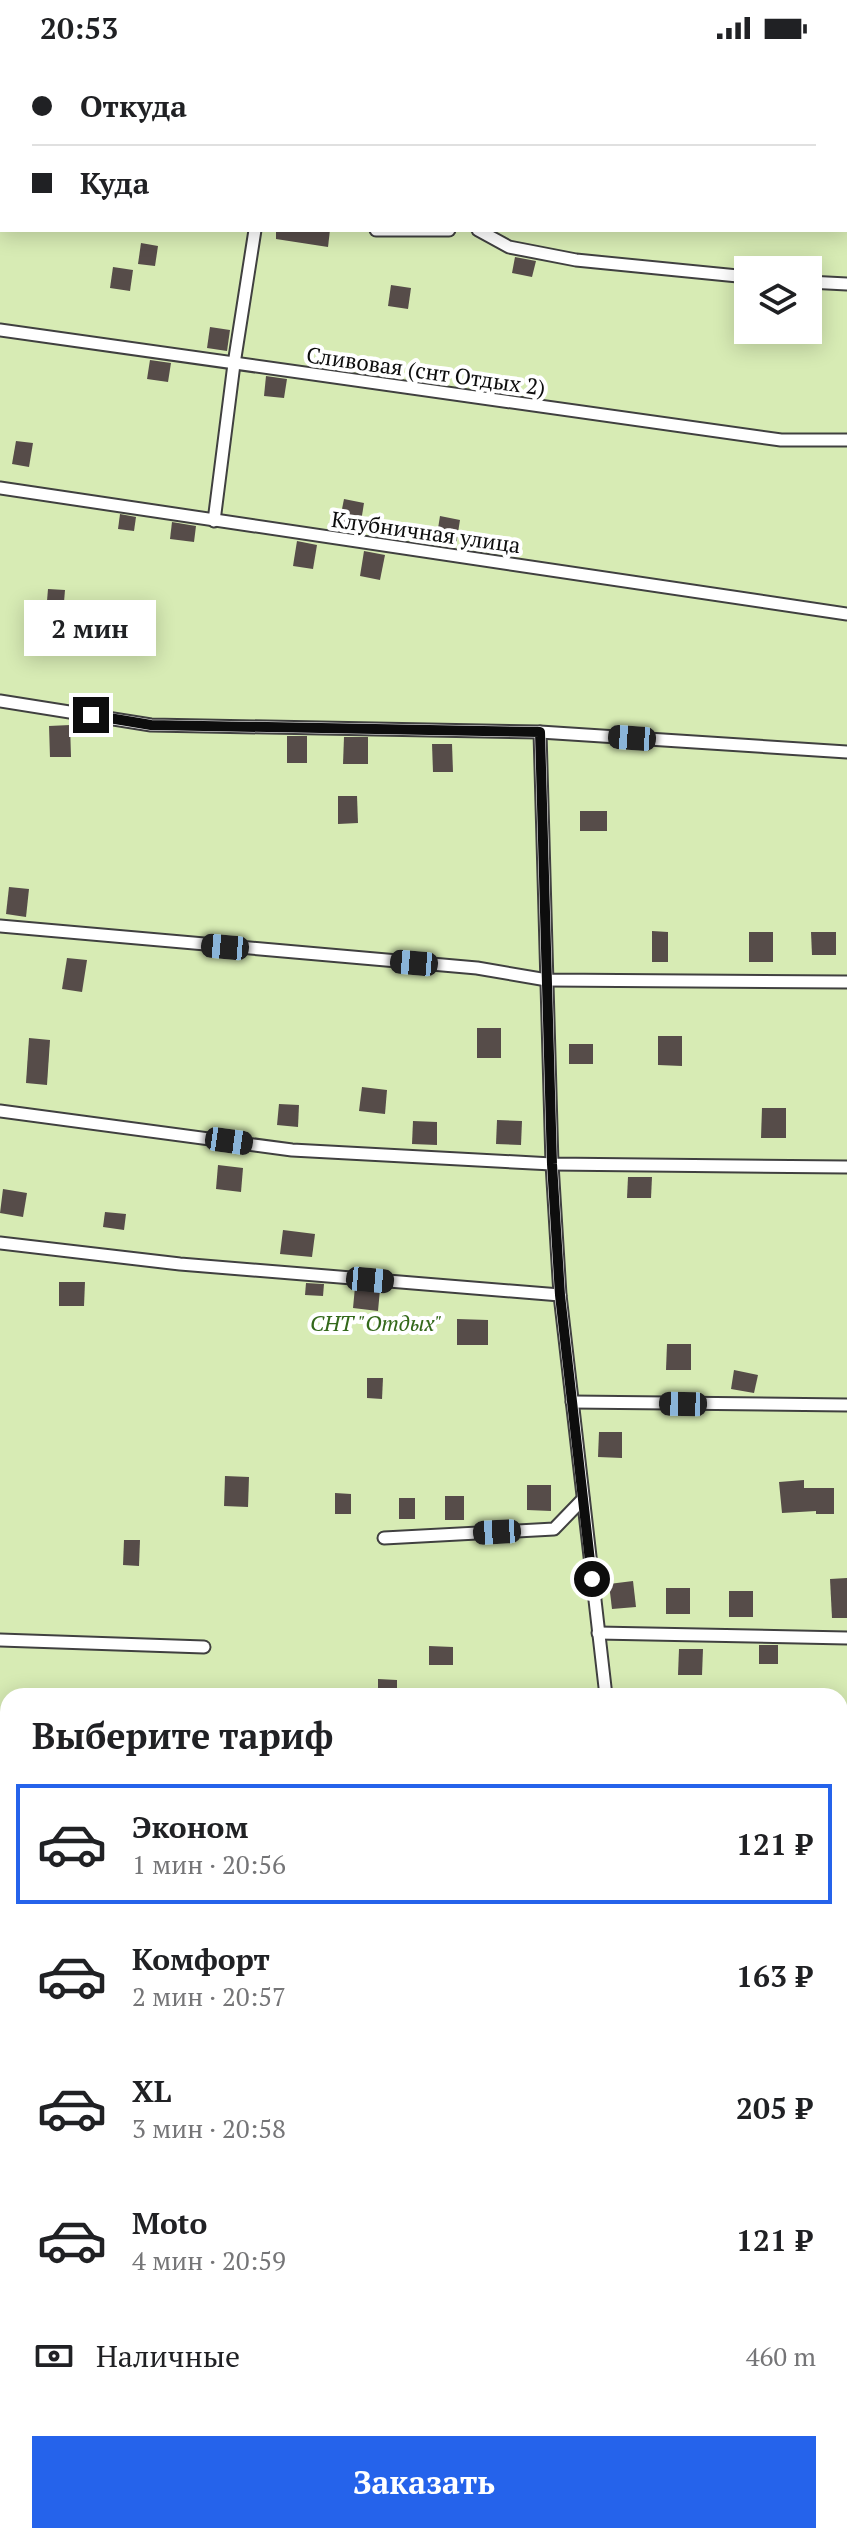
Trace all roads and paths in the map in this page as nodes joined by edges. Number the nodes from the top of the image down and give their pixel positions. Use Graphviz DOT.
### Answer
graph roads {
  1 [pos="255,232"];
  2 [pos="482,232"];
  3 [pos="734,276"];
  4 [pos="822,283"];
  5 [pos="847,284"];
  6 [pos="0,330"];
  7 [pos="234,364"];
  8 [pos="847,440"];
  9 [pos="0,488"];
  10 [pos="214,521"];
  11 [pos="847,614"];
  12 [pos="0,701"];
  13 [pos="540,732"];
  14 [pos="847,752"];
  15 [pos="0,926"];
  16 [pos="547,980"];
  17 [pos="847,982"];
  18 [pos="0,1111"];
  19 [pos="552,1164"];
  20 [pos="847,1167"];
  21 [pos="0,1243"];
  22 [pos="560,1295"];
  23 [pos="572,1402"];
  24 [pos="847,1405"];
  25 [pos="583,1499"];
  26 [pos="384,1538"];
  27 [pos="598,1633"];
  28 [pos="847,1638"];
  29 [pos="0,1640"];
  30 [pos="204,1647"];
  31 [pos="605,1688"];
  1 -- 7 [label="lane"];
  2 -- 3 [label="lane"];
  4 -- 5 [label="lane"];
  6 -- 7 [label="lane, Сливовая (снт Отдых 2)"];
  7 -- 8 [label="lane, Сливовая (снт Отдых 2)"];
  7 -- 10 [label="lane"];
  9 -- 10 [label="lane, Клубничная улица"];
  10 -- 11 [label="lane, Клубничная улица"];
  12 -- 13 [label="lane"];
  13 -- 14 [label="lane"];
  13 -- 16 [label="lane"];
  15 -- 16 [label="lane"];
  16 -- 17 [label="lane"];
  16 -- 19 [label="lane"];
  18 -- 19 [label="lane"];
  19 -- 20 [label="lane"];
  19 -- 22 [label="lane"];
  21 -- 22 [label="lane"];
  22 -- 23 [label="lane"];
  23 -- 24 [label="lane"];
  23 -- 25 [label="lane"];
  25 -- 26 [label="lane"];
  25 -- 27 [label="lane"];
  27 -- 28 [label="lane"];
  27 -- 31 [label="lane"];
  29 -- 30 [label="lane"];
}
